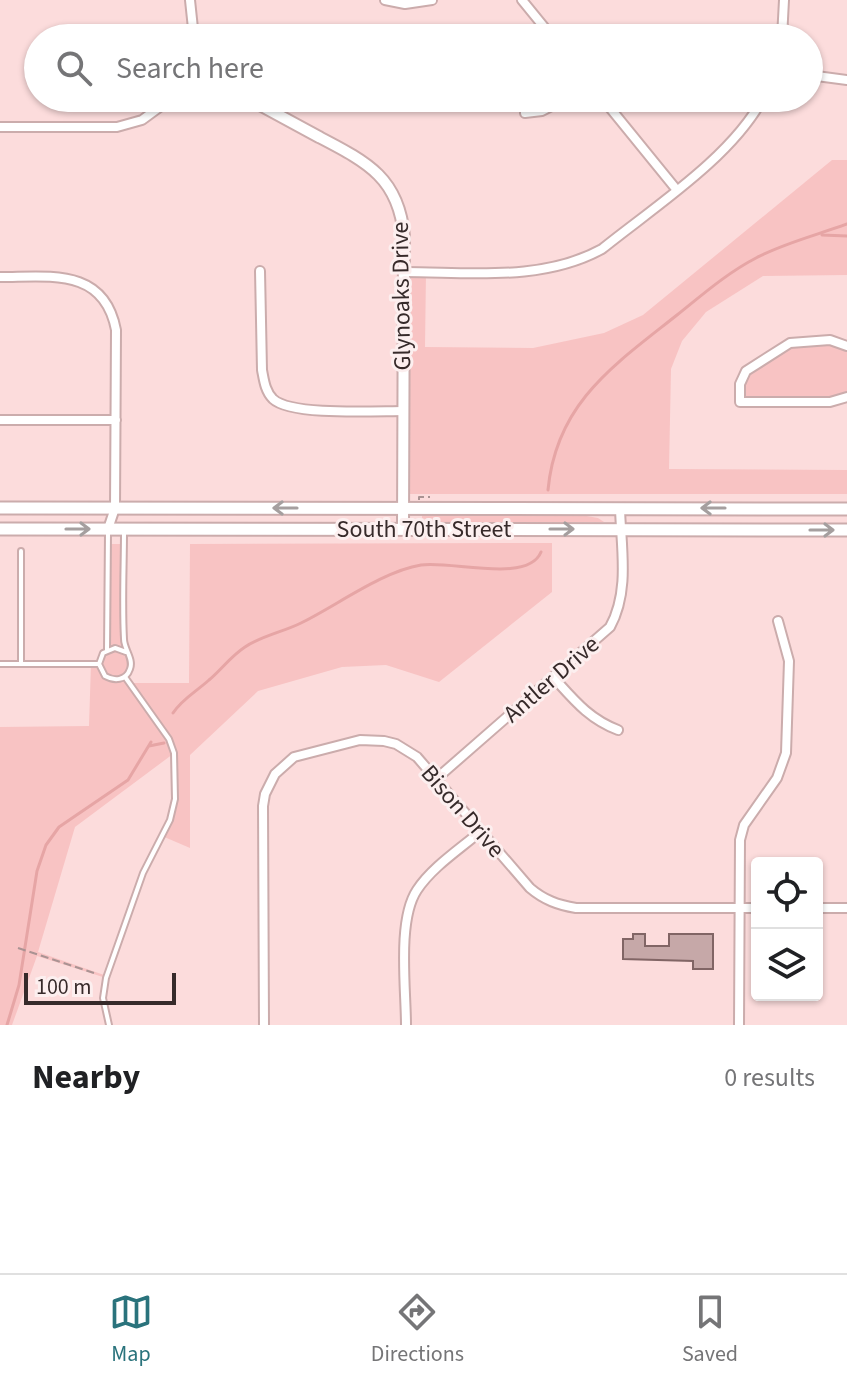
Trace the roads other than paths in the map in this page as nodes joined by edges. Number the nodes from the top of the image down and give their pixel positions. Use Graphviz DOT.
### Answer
graph roads {
  1 [pos="190,0"];
  2 [pos="385,0"];
  3 [pos="432,0"];
  4 [pos="522,0"];
  5 [pos="784,0"];
  6 [pos="193,24"];
  7 [pos="542,24"];
  8 [pos="783,24"];
  9 [pos="823,77"];
  10 [pos="847,80"];
  11 [pos="153,112"];
  12 [pos="273,112"];
  13 [pos="534,112"];
  14 [pos="613,112"];
  15 [pos="753,112"];
  16 [pos="525,113"];
  17 [pos="0,127"];
  18 [pos="676,189"];
  19 [pos="260,271"];
  20 [pos="404,272"];
  21 [pos="0,277"];
  22 [pos="847,346"];
  23 [pos="847,397"];
  24 [pos="403,411"];
  25 [pos="0,420"];
  26 [pos="116,420"];
  27 [pos="0,508"];
  28 [pos="115,508"];
  29 [pos="403,508"];
  30 [pos="620,508"];
  31 [pos="847,509"];
  32 [pos="0,529"];
  33 [pos="108,529"];
  34 [pos="124,529"];
  35 [pos="403,529"];
  36 [pos="621,529"];
  37 [pos="847,530"];
  38 [pos="21,551"];
  39 [pos="778,621"];
  40 [pos="107,650"];
  41 [pos="126,652"];
  42 [pos="0,664"];
  43 [pos="21,664"];
  44 [pos="99,664"];
  45 [pos="125,677"];
  46 [pos="554,678"];
  47 [pos="618,730"];
  48 [pos="436,779"];
  49 [pos="481,831"];
  50 [pos="740,907"];
  51 [pos="751,908"];
  52 [pos="823,908"];
  53 [pos="847,908"];
  54 [pos="109,1025"];
  55 [pos="264,1025"];
  56 [pos="406,1025"];
  57 [pos="739,1025"];
  1 -- 6 [label="street"];
  2 -- 3 [label="street"];
  4 -- 7 [label="street"];
  5 -- 8 [label="street"];
  9 -- 10 [label="street"];
  11 -- 17 [label="street"];
  12 -- 20 [label="street, Glynoaks Drive"];
  13 -- 16 [label="street"];
  14 -- 18 [label="street"];
  15 -- 18 [label="street"];
  18 -- 20 [label="street"];
  19 -- 24 [label="street"];
  20 -- 24 [label="street, Glynoaks Drive"];
  21 -- 26 [label="street"];
  22 -- 23 [label="street"];
  24 -- 29 [label="street, Glynoaks Drive"];
  25 -- 26 [label="street"];
  26 -- 28 [label="street"];
  27 -- 28 [label="main road, South 70th Street"];
  29 -- 28 [label="main road, South 70th Street, one-way"];
  28 -- 33 [label="street"];
  28 -- 34 [label="street"];
  29 -- 30 [label="main road, South 70th Street"];
  29 -- 35 [label="street, Glynoaks Drive"];
  31 -- 30 [label="main road, South 70th Street, one-way"];
  30 -- 36 [label="street, Antler Drive"];
  32 -- 33 [label="main road, South 70th Street, one-way"];
  33 -- 34 [label="main road, South 70th Street"];
  33 -- 40 [label="lane"];
  34 -- 35 [label="main road, South 70th Street"];
  34 -- 41 [label="lane"];
  35 -- 36 [label="main road, South 70th Street, one-way"];
  36 -- 37 [label="main road, South 70th Street, one-way"];
  36 -- 46 [label="street, Antler Drive"];
  38 -- 43 [label="lane"];
  39 -- 50 [label="street"];
  40 -- 41 [label="lane"];
  40 -- 44 [label="lane"];
  41 -- 45 [label="lane"];
  42 -- 43 [label="lane"];
  43 -- 44 [label="lane"];
  44 -- 45 [label="lane"];
  45 -- 54 [label="lane"];
  46 -- 47 [label="street"];
  46 -- 48 [label="street, Antler Drive"];
  48 -- 49 [label="street, Bison Drive"];
  48 -- 55 [label="street, Bison Drive"];
  49 -- 50 [label="street, Bison Drive"];
  49 -- 56 [label="street"];
  50 -- 51 [label="street, Bison Drive"];
  50 -- 57 [label="street"];
  52 -- 53 [label="street"];
}
